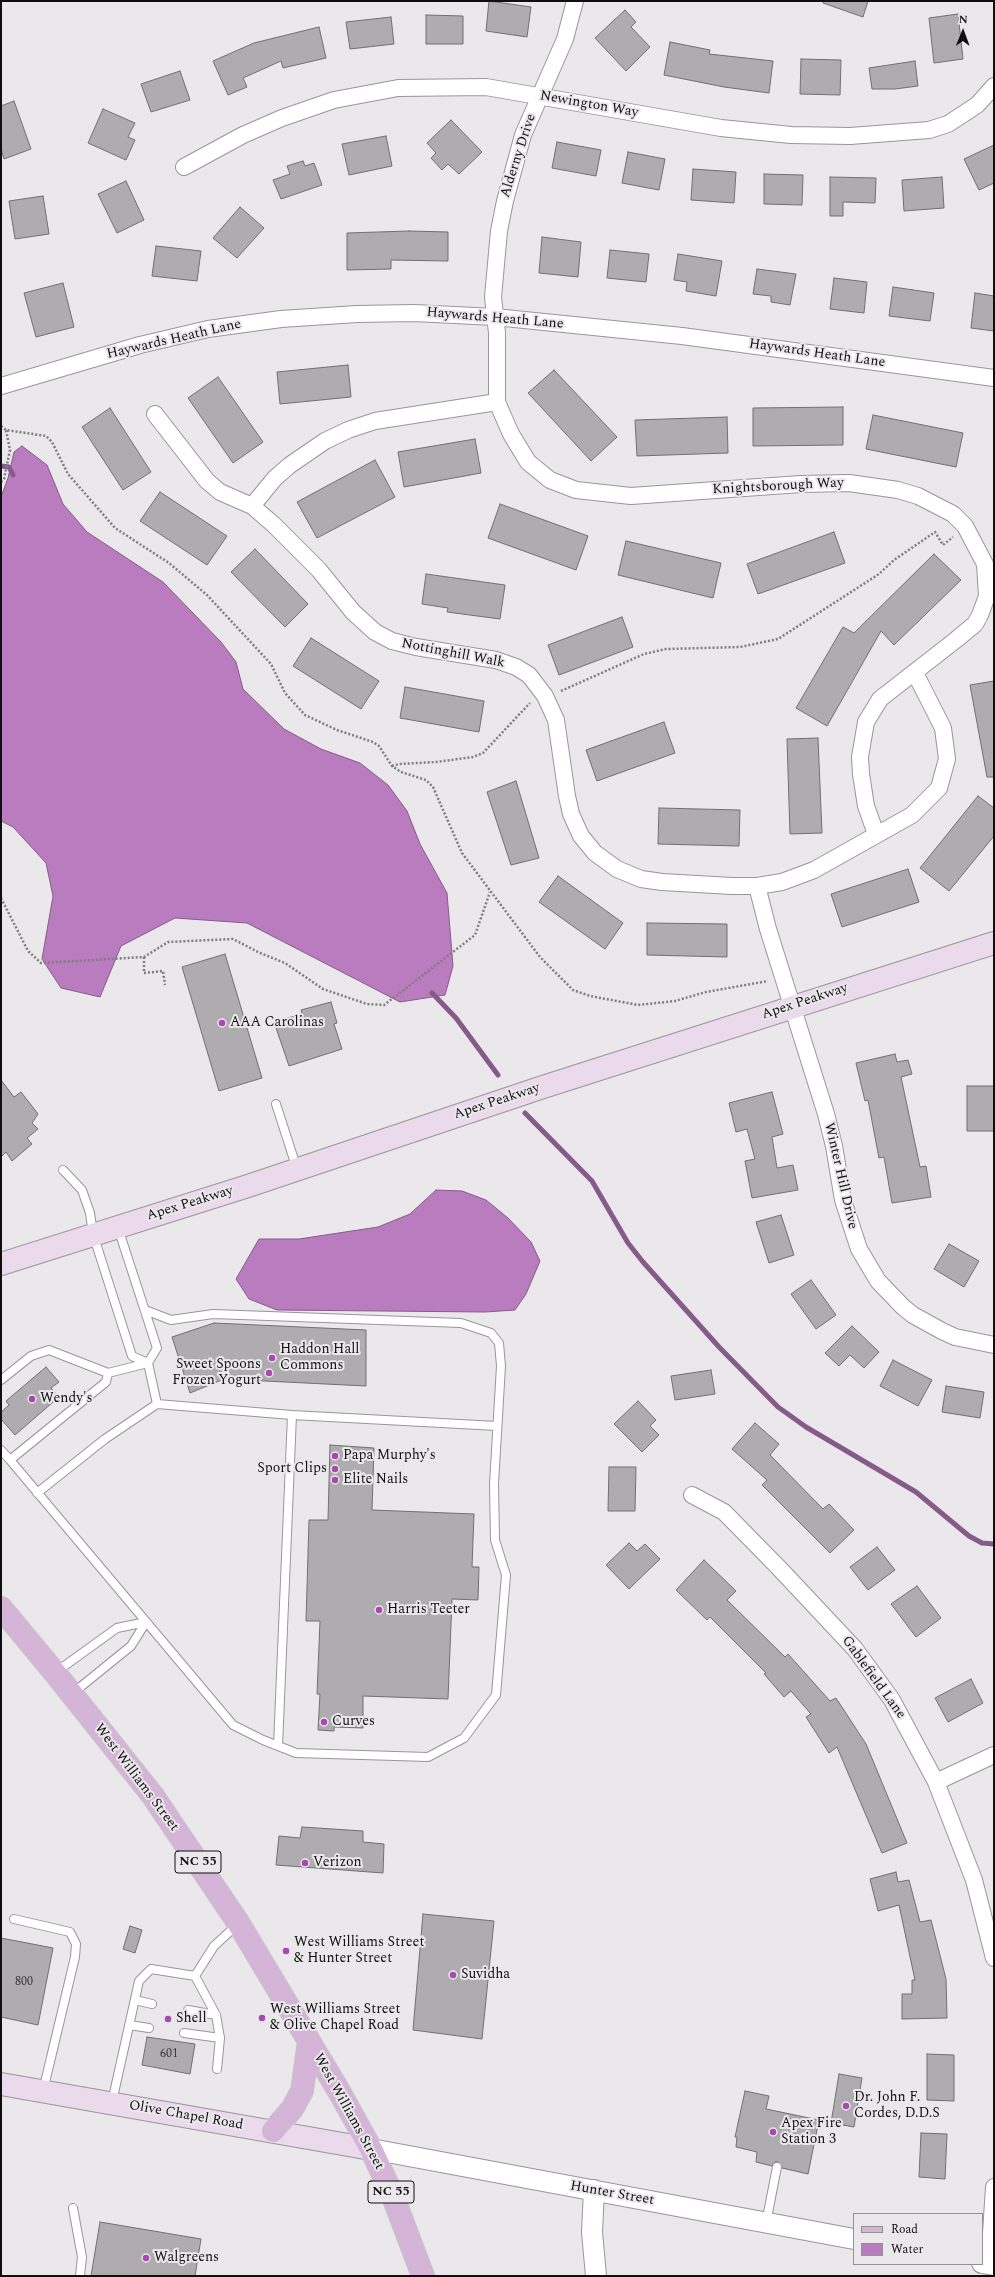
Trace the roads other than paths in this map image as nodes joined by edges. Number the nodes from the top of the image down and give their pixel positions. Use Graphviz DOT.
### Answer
graph roads {
  1 [pos="575,1"];
  2 [pos="994,86"];
  3 [pos="540,95"];
  4 [pos="184,167"];
  5 [pos="495,317"];
  6 [pos="994,378"];
  7 [pos="1,386"];
  8 [pos="497,402"];
  9 [pos="155,414"];
  10 [pos="252,506"];
  11 [pos="915,673"];
  12 [pos="876,834"];
  13 [pos="757,886"];
  14 [pos="994,943"];
  15 [pos="793,1006"];
  16 [pos="276,1104"];
  17 [pos="297,1169"];
  18 [pos="63,1170"];
  19 [pos="118,1226"];
  20 [pos="93,1234"];
  21 [pos="1,1264"];
  22 [pos="144,1310"];
  23 [pos="994,1344"];
  24 [pos="148,1363"];
  25 [pos="108,1373"];
  26 [pos="1,1380"];
  27 [pos="157,1404"];
  28 [pos="292,1416"];
  29 [pos="497,1426"];
  30 [pos="1,1450"];
  31 [pos="10,1460"];
  32 [pos="37,1493"];
  33 [pos="692,1495"];
  34 [pos="1,1608"];
  35 [pos="146,1622"];
  36 [pos="55,1673"];
  37 [pos="72,1694"];
  38 [pos="278,1746"];
  39 [pos="994,1755"];
  40 [pos="936,1782"];
  41 [pos="14,1919"];
  42 [pos="239,1924"];
  43 [pos="994,1958"];
  44 [pos="195,1976"];
  45 [pos="135,2000"];
  46 [pos="152,2004"];
  47 [pos="188,2010"];
  48 [pos="216,2015"];
  49 [pos="129,2025"];
  50 [pos="148,2028"];
  51 [pos="184,2033"];
  52 [pos="220,2038"];
  53 [pos="309,2041"];
  54 [pos="217,2069"];
  55 [pos="1,2084"];
  56 [pos="43,2092"];
  57 [pos="112,2103"];
  58 [pos="273,2131"];
  59 [pos="370,2149"];
  60 [pos="777,2167"];
  61 [pos="994,2187"];
  62 [pos="594,2190"];
  63 [pos="73,2208"];
  64 [pos="766,2223"];
  65 [pos="853,2239"];
  66 [pos="988,2264"];
  67 [pos="80,2276"];
  68 [pos="423,2276"];
  69 [pos="596,2276"];
  1 -- 3 [label="street, Alderny Drive"];
  2 -- 3 [label="street, Newington Way"];
  3 -- 4 [label="street, Newington Way"];
  3 -- 5 [label="street, Alderny Drive"];
  5 -- 6 [label="street, Haywards Heath Lane"];
  5 -- 7 [label="street, Haywards Heath Lane"];
  5 -- 8 [label="street, Knightsborough Way"];
  8 -- 10 [label="street"];
  8 -- 11 [label="street, Knightsborough Way"];
  9 -- 10 [label="street, Nottinghill Walk"];
  10 -- 13 [label="street, Nottinghill Walk"];
  11 -- 12 [label="street, Knightsborough Way"];
  11 -- 12 [label="street"];
  12 -- 13 [label="street"];
  13 -- 15 [label="street, Winter Hill Drive"];
  14 -- 15 [label="main road, Apex Peakway"];
  15 -- 17 [label="main road, Apex Peakway"];
  15 -- 23 [label="street, Winter Hill Drive"];
  16 -- 17 [label="lane"];
  17 -- 19 [label="main road, Apex Peakway"];
  18 -- 20 [label="lane"];
  19 -- 20 [label="main road, Apex Peakway"];
  19 -- 22 [label="lane"];
  20 -- 21 [label="main road, Apex Peakway"];
  20 -- 24 [label="lane"];
  22 -- 24 [label="lane"];
  22 -- 29 [label="lane"];
  24 -- 25 [label="lane"];
  24 -- 27 [label="lane"];
  25 -- 26 [label="lane"];
  25 -- 31 [label="lane"];
  27 -- 28 [label="lane"];
  27 -- 32 [label="lane"];
  28 -- 29 [label="lane"];
  28 -- 38 [label="lane"];
  29 -- 38 [label="lane"];
  30 -- 31 [label="lane"];
  31 -- 32 [label="lane"];
  32 -- 35 [label="lane"];
  33 -- 40 [label="street, Gablefield Lane"];
  34 -- 36 [label="main road, West Williams Street / NC 55"];
  35 -- 36 [label="lane"];
  35 -- 37 [label="lane"];
  35 -- 38 [label="lane"];
  36 -- 37 [label="main road, West Williams Street / NC 55"];
  37 -- 42 [label="main road, West Williams Street / NC 55"];
  39 -- 40 [label="street"];
  40 -- 43 [label="street, Gablefield Lane"];
  41 -- 56 [label="lane"];
  42 -- 44 [label="lane"];
  42 -- 53 [label="main road, West Williams Street / NC 55"];
  44 -- 45 [label="lane"];
  44 -- 48 [label="lane"];
  45 -- 46 [label="lane"];
  45 -- 49 [label="lane"];
  47 -- 48 [label="lane"];
  48 -- 52 [label="lane"];
  49 -- 50 [label="lane"];
  49 -- 57 [label="lane"];
  51 -- 52 [label="lane"];
  52 -- 54 [label="lane"];
  53 -- 58 [label="main road"];
  53 -- 59 [label="main road, West Williams Street / NC 55"];
  55 -- 56 [label="main road, Olive Chapel Road"];
  56 -- 57 [label="main road, Olive Chapel Road"];
  57 -- 58 [label="main road, Olive Chapel Road"];
  58 -- 59 [label="main road, Olive Chapel Road"];
  59 -- 62 [label="street, Hunter Street"];
  59 -- 68 [label="main road, West Williams Street / NC 55"];
  60 -- 64 [label="lane"];
  61 -- 66 [label="street"];
  62 -- 64 [label="street, Hunter Street"];
  62 -- 69 [label="street"];
  63 -- 67 [label="lane"];
  64 -- 65 [label="street, Hunter Street"];
}
